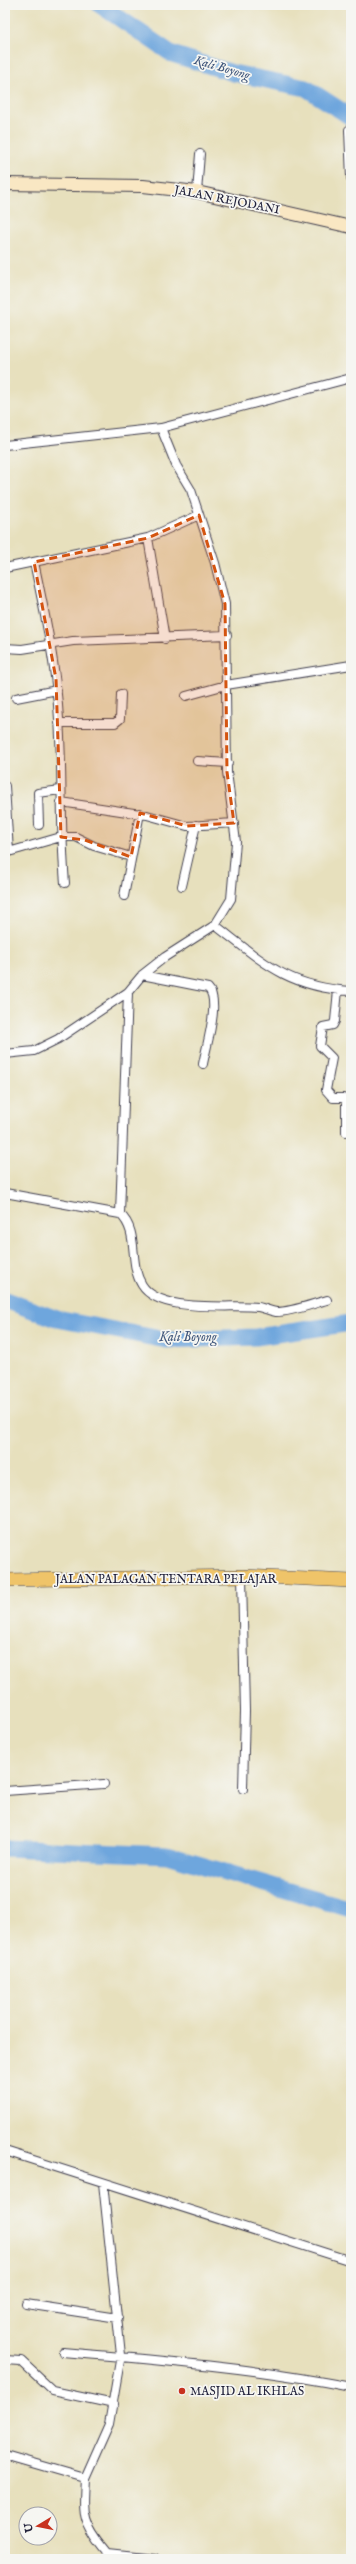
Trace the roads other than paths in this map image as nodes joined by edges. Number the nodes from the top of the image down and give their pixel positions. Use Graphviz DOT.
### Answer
graph roads {
  1 [pos="349,130"];
  2 [pos="200,154"];
  3 [pos="351,178"];
  4 [pos="5,184"];
  5 [pos="197,192"];
  6 [pos="351,227"];
  7 [pos="351,378"];
  8 [pos="161,428"];
  9 [pos="5,445"];
  10 [pos="199,515"];
  11 [pos="148,538"];
  12 [pos="34,562"];
  13 [pos="5,568"];
  14 [pos="227,635"];
  15 [pos="165,639"];
  16 [pos="51,645"];
  17 [pos="5,648"];
  18 [pos="351,665"];
  19 [pos="226,685"];
  20 [pos="57,690"];
  21 [pos="121,694"];
  22 [pos="186,696"];
  23 [pos="16,698"];
  24 [pos="59,723"];
  25 [pos="197,761"];
  26 [pos="228,763"];
  27 [pos="5,786"];
  28 [pos="61,790"];
  29 [pos="61,802"];
  30 [pos="6,813"];
  31 [pos="140,813"];
  32 [pos="234,823"];
  33 [pos="39,825"];
  34 [pos="196,825"];
  35 [pos="61,837"];
  36 [pos="7,852"];
  37 [pos="131,856"];
  38 [pos="65,883"];
  39 [pos="182,886"];
  40 [pos="124,896"];
  41 [pos="215,925"];
  42 [pos="142,975"];
  43 [pos="338,990"];
  44 [pos="351,991"];
  45 [pos="128,992"];
  46 [pos="5,1054"];
  47 [pos="203,1064"];
  48 [pos="346,1132"];
  49 [pos="5,1194"];
  50 [pos="120,1214"];
  51 [pos="327,1300"];
  52 [pos="242,1576"];
  53 [pos="5,1580"];
  54 [pos="351,1581"];
  55 [pos="104,1784"];
  56 [pos="243,1789"];
  57 [pos="5,1791"];
  58 [pos="5,2151"];
  59 [pos="103,2183"];
  60 [pos="351,2261"];
  61 [pos="26,2304"];
  62 [pos="118,2318"];
  63 [pos="63,2352"];
  64 [pos="121,2355"];
  65 [pos="5,2360"];
  66 [pos="351,2387"];
  67 [pos="114,2404"];
  68 [pos="5,2455"];
  69 [pos="85,2478"];
  70 [pos="108,2556"];
  71 [pos="156,2559"];
  1 -- 3 [label="street"];
  2 -- 5 [label="street"];
  4 -- 5 [label="main road, JALAN REJODANI"];
  5 -- 6 [label="main road, JALAN REJODANI"];
  7 -- 8 [label="street"];
  8 -- 9 [label="street"];
  8 -- 10 [label="street"];
  10 -- 11 [label="street"];
  10 -- 14 [label="street"];
  11 -- 12 [label="street"];
  11 -- 15 [label="street"];
  12 -- 13 [label="street"];
  12 -- 16 [label="street"];
  14 -- 15 [label="street"];
  14 -- 19 [label="street"];
  15 -- 16 [label="street"];
  16 -- 17 [label="street"];
  16 -- 20 [label="street"];
  18 -- 19 [label="street"];
  19 -- 22 [label="street"];
  19 -- 26 [label="street"];
  20 -- 23 [label="street"];
  20 -- 24 [label="street"];
  21 -- 24 [label="street"];
  24 -- 28 [label="street"];
  25 -- 26 [label="street"];
  26 -- 32 [label="street"];
  27 -- 30 [label="street"];
  28 -- 29 [label="street"];
  28 -- 33 [label="street"];
  29 -- 31 [label="street"];
  29 -- 35 [label="street"];
  30 -- 36 [label="street"];
  31 -- 34 [label="street"];
  31 -- 37 [label="street"];
  32 -- 34 [label="street"];
  32 -- 41 [label="street"];
  34 -- 39 [label="street"];
  35 -- 36 [label="street"];
  35 -- 37 [label="street"];
  35 -- 38 [label="street"];
  37 -- 40 [label="street"];
  41 -- 42 [label="street"];
  41 -- 43 [label="street"];
  42 -- 45 [label="street"];
  42 -- 47 [label="street"];
  43 -- 44 [label="street"];
  43 -- 48 [label="street"];
  45 -- 46 [label="street"];
  45 -- 50 [label="street"];
  49 -- 50 [label="street"];
  50 -- 51 [label="street"];
  52 -- 53 [label="main road, JALAN PALAGAN TENTARA PELAJAR"];
  52 -- 54 [label="main road, JALAN PALAGAN TENTARA PELAJAR"];
  52 -- 56 [label="street"];
  55 -- 57 [label="street"];
  58 -- 59 [label="street"];
  59 -- 60 [label="street"];
  59 -- 62 [label="street"];
  61 -- 62 [label="street"];
  62 -- 64 [label="street"];
  63 -- 64 [label="street"];
  64 -- 66 [label="street"];
  64 -- 67 [label="street"];
  65 -- 67 [label="street"];
  67 -- 69 [label="street"];
  68 -- 69 [label="street"];
  69 -- 70 [label="street"];
  70 -- 71 [label="street"];
}
